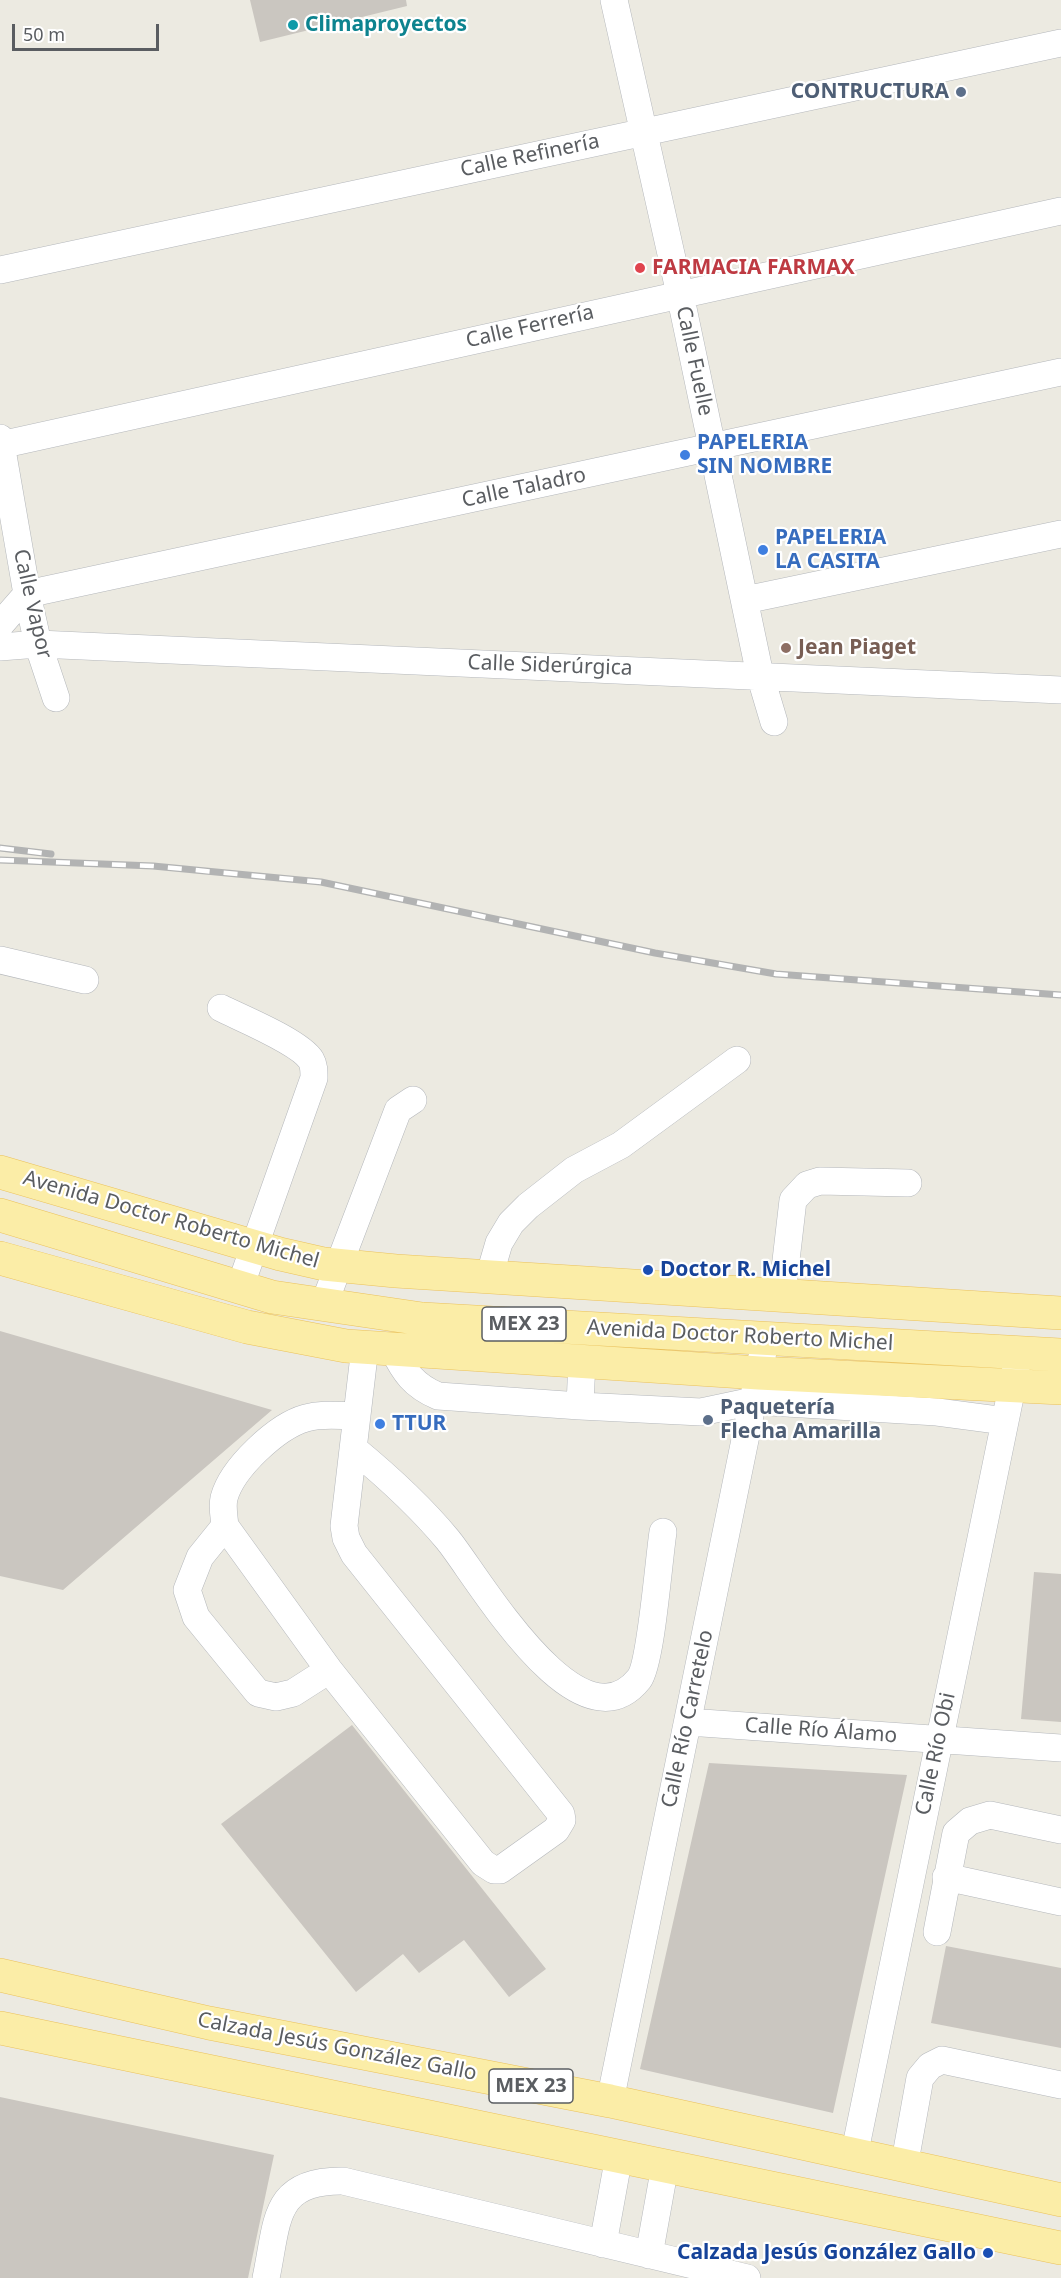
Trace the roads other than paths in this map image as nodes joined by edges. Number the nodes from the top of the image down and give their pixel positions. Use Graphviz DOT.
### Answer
graph roads {
  1 [pos="614,0"];
  2 [pos="1061,43"];
  3 [pos="643,131"];
  4 [pos="1061,211"];
  5 [pos="0,270"];
  6 [pos="680,294"];
  7 [pos="1061,372"];
  8 [pos="0,442"];
  9 [pos="713,448"];
  10 [pos="1061,534"];
  11 [pos="27,594"];
  12 [pos="745,600"];
  13 [pos="0,625"];
  14 [pos="39,644"];
  15 [pos="0,647"];
  16 [pos="760,675"];
  17 [pos="1061,690"];
  18 [pos="56,698"];
  19 [pos="774,722"];
  20 [pos="0,960"];
  21 [pos="85,980"];
  22 [pos="221,1008"];
  23 [pos="737,1060"];
  24 [pos="413,1100"];
  25 [pos="0,1172"];
  26 [pos="908,1183"];
  27 [pos="0,1215"];
  28 [pos="254,1246"];
  29 [pos="0,1258"];
  30 [pos="338,1265"];
  31 [pos="489,1277"];
  32 [pos="240,1287"];
  33 [pos="782,1295"];
  34 [pos="324,1304"];
  35 [pos="1061,1313"];
  36 [pos="766,1337"];
  37 [pos="379,1348"];
  38 [pos="1019,1352"];
  39 [pos="1061,1354"];
  40 [pos="582,1360"];
  41 [pos="1012,1384"];
  42 [pos="756,1387"];
  43 [pos="1061,1388"];
  44 [pos="580,1406"];
  45 [pos="357,1416"];
  46 [pos="1005,1421"];
  47 [pos="354,1449"];
  48 [pos="225,1526"];
  49 [pos="663,1532"];
  50 [pos="329,1670"];
  51 [pos="688,1722"];
  52 [pos="939,1740"];
  53 [pos="1061,1748"];
  54 [pos="1061,1830"];
  55 [pos="946,1876"];
  56 [pos="1061,1902"];
  57 [pos="937,1932"];
  58 [pos="0,1975"];
  59 [pos="0,2028"];
  60 [pos="1061,2085"];
  61 [pos="610,2101"];
  62 [pos="742,2132"];
  63 [pos="619,2156"];
  64 [pos="854,2156"];
  65 [pos="665,2166"];
  66 [pos="904,2167"];
  67 [pos="799,2193"];
  68 [pos="1061,2200"];
  69 [pos="603,2244"];
  70 [pos="1061,2248"];
  71 [pos="649,2255"];
  72 [pos="266,2278"];
  73 [pos="747,2278"];
  1 -- 3 [label="street, Calle Fuelle"];
  2 -- 3 [label="street, Calle Refinería"];
  3 -- 5 [label="street, Calle Refinería"];
  3 -- 6 [label="street, Calle Fuelle"];
  4 -- 6 [label="street, Calle Ferrería"];
  6 -- 8 [label="street, Calle Ferrería"];
  6 -- 9 [label="street, Calle Fuelle"];
  7 -- 9 [label="street, Calle Taladro"];
  8 -- 11 [label="street, Calle Vapor"];
  9 -- 11 [label="street, Calle Taladro"];
  9 -- 12 [label="street, Calle Fuelle"];
  10 -- 12 [label="street"];
  11 -- 13 [label="street"];
  11 -- 14 [label="street, Calle Vapor"];
  12 -- 16 [label="street, Calle Fuelle"];
  14 -- 15 [label="street, Calle Siderúrgica"];
  14 -- 16 [label="street, Calle Siderúrgica"];
  14 -- 18 [label="street, Calle Vapor"];
  16 -- 17 [label="street, Calle Siderúrgica"];
  16 -- 19 [label="street, Calle Fuelle"];
  20 -- 21 [label="street"];
  22 -- 28 [label="street"];
  23 -- 31 [label="street"];
  24 -- 30 [label="street"];
  25 -- 28 [label="main road, Avenida Doctor Roberto Michel"];
  26 -- 33 [label="street"];
  27 -- 32 [label="main road, Avenida Doctor Roberto Michel / MEX 23"];
  28 -- 30 [label="main road, Avenida Doctor Roberto Michel"];
  28 -- 32 [label="street"];
  29 -- 37 [label="main road, Avenida Doctor Roberto Michel"];
  30 -- 31 [label="main road, Avenida Doctor Roberto Michel"];
  30 -- 34 [label="street"];
  31 -- 33 [label="main road, Avenida Doctor Roberto Michel"];
  32 -- 34 [label="main road, Avenida Doctor Roberto Michel / MEX 23"];
  33 -- 35 [label="main road, Avenida Doctor Roberto Michel"];
  34 -- 36 [label="main road, Avenida Doctor Roberto Michel / MEX 23"];
  36 -- 38 [label="main road, Avenida Doctor Roberto Michel / MEX 23"];
  36 -- 42 [label="street, Calle Río Carretelo"];
  37 -- 40 [label="main road, Avenida Doctor Roberto Michel"];
  37 -- 44 [label="street"];
  37 -- 45 [label="street"];
  38 -- 39 [label="main road, Avenida Doctor Roberto Michel / MEX 23"];
  38 -- 41 [label="street, Calle Río Obi"];
  40 -- 42 [label="main road, Avenida Doctor Roberto Michel"];
  40 -- 44 [label="street"];
  41 -- 42 [label="main road, Avenida Doctor Roberto Michel"];
  41 -- 43 [label="main road, Avenida Doctor Roberto Michel"];
  41 -- 46 [label="street, Calle Río Obi"];
  42 -- 44 [label="street"];
  42 -- 46 [label="street"];
  42 -- 51 [label="street, Calle Río Carretelo"];
  45 -- 47 [label="street"];
  45 -- 48 [label="street"];
  46 -- 52 [label="street, Calle Río Obi"];
  47 -- 49 [label="street"];
  47 -- 50 [label="street"];
  48 -- 50 [label="street"];
  48 -- 50 [label="street"];
  51 -- 52 [label="street, Calle Río Álamo"];
  51 -- 61 [label="street, Calle Río Carretelo"];
  52 -- 53 [label="street, Calle Río Álamo"];
  52 -- 64 [label="street, Calle Río Obi"];
  54 -- 55 [label="street"];
  55 -- 56 [label="street"];
  55 -- 57 [label="street"];
  58 -- 61 [label="main road, Calzada Jesús González Gallo / MEX 23"];
  59 -- 63 [label="main road, MEX 23"];
  60 -- 66 [label="street"];
  61 -- 62 [label="main road, Calzada Jesús González Gallo / MEX 23"];
  62 -- 64 [label="main road, Calzada Jesús González Gallo / MEX 23"];
  62 -- 67 [label="main road"];
  63 -- 65 [label="main road, MEX 23"];
  63 -- 69 [label="street"];
  64 -- 66 [label="main road, Calzada Jesús González Gallo / MEX 23"];
  65 -- 67 [label="main road, MEX 23"];
  65 -- 71 [label="street"];
  66 -- 68 [label="main road, Calzada Jesús González Gallo / MEX 23"];
  67 -- 70 [label="main road, MEX 23"];
  69 -- 71 [label="street"];
  69 -- 72 [label="street"];
  71 -- 73 [label="street"];
}
